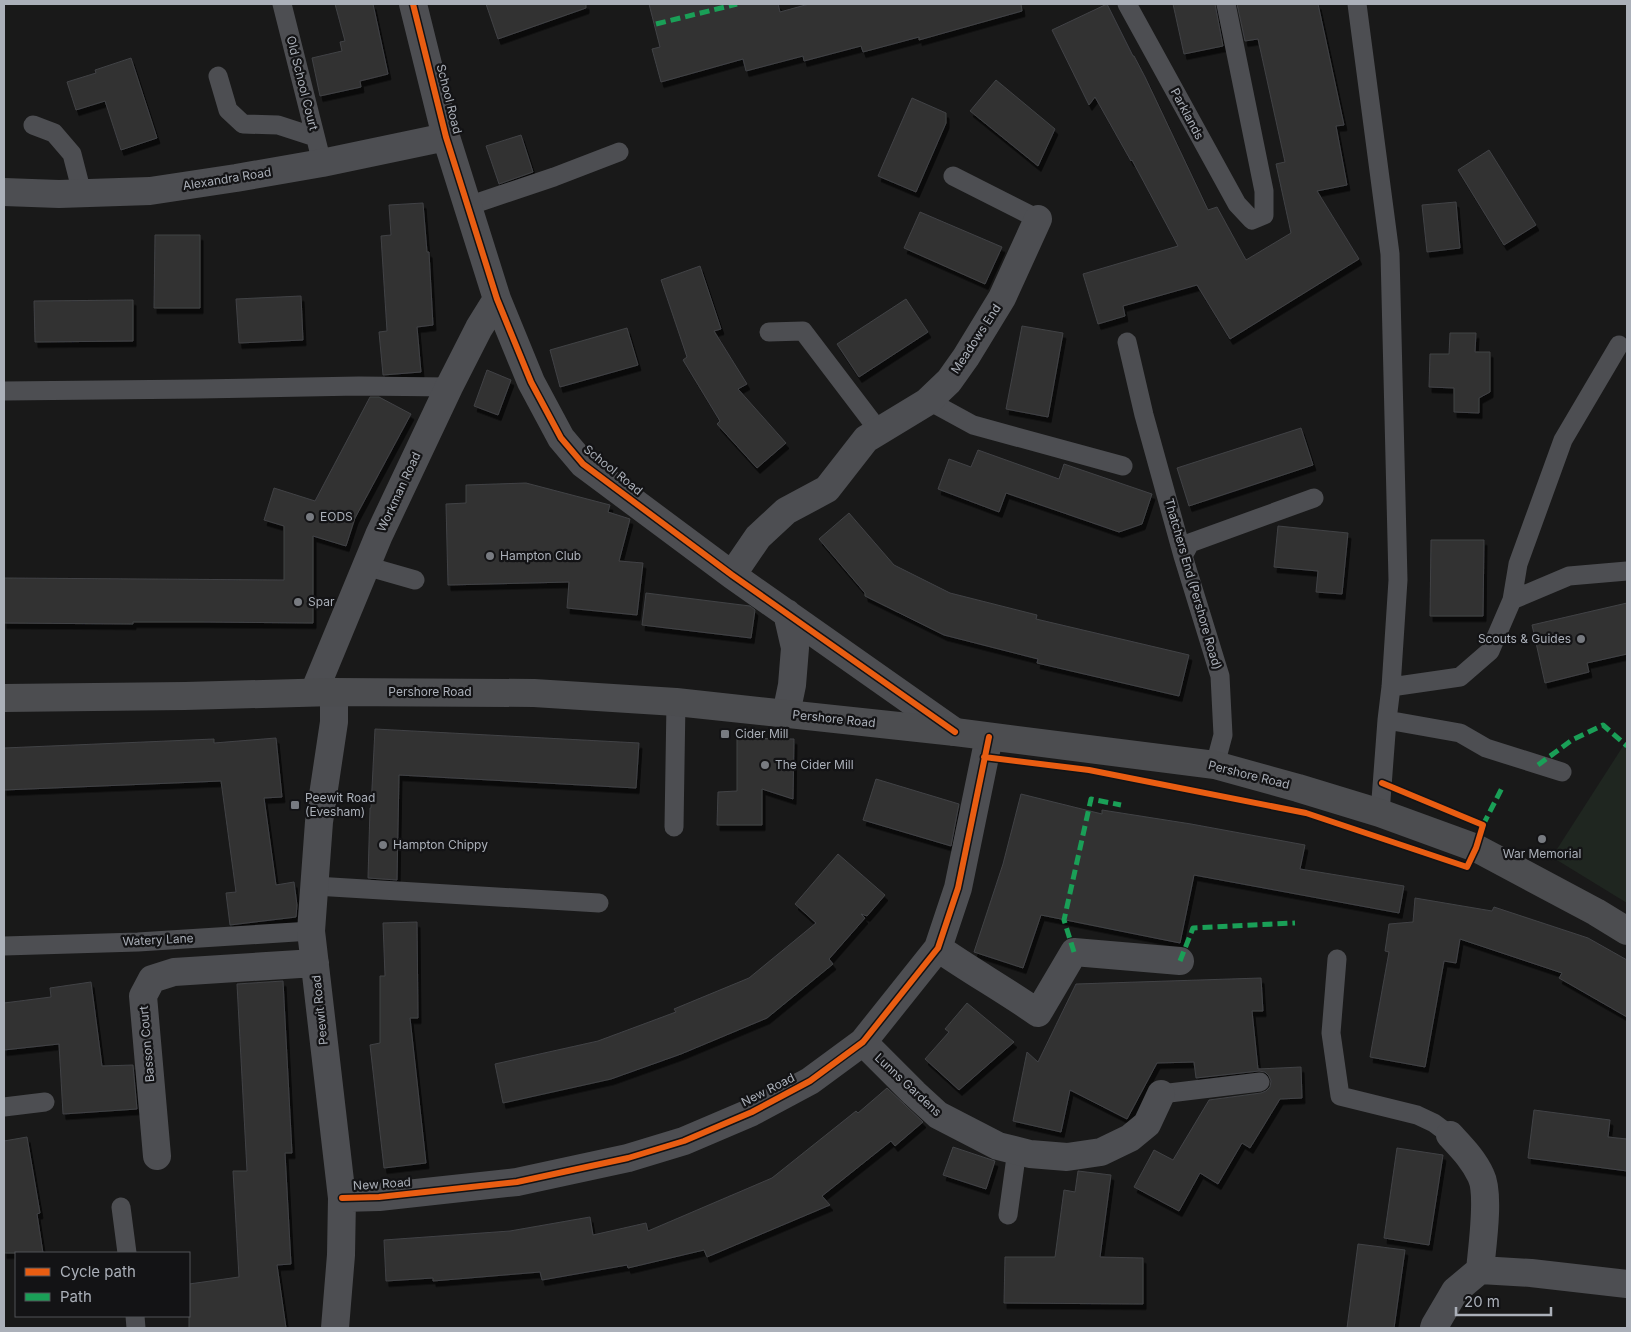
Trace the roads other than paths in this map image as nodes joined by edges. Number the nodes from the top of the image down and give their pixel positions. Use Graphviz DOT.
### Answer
graph roads {
  1 [pos="282,4"];
  2 [pos="414,4"];
  3 [pos="1127,4"];
  4 [pos="1226,4"];
  5 [pos="1357,4"];
  6 [pos="218,76"];
  7 [pos="33,125"];
  8 [pos="315,136"];
  9 [pos="446,137"];
  10 [pos="619,152"];
  11 [pos="322,163"];
  12 [pos="953,176"];
  13 [pos="4,192"];
  14 [pos="82,193"];
  15 [pos="468,206"];
  16 [pos="1038,219"];
  17 [pos="497,299"];
  18 [pos="769,332"];
  19 [pos="1127,342"];
  20 [pos="1619,345"];
  21 [pos="449,387"];
  22 [pos="4,391"];
  23 [pos="928,401"];
  24 [pos="879,432"];
  25 [pos="1123,466"];
  26 [pos="1314,498"];
  27 [pos="1183,556"];
  28 [pos="366,566"];
  29 [pos="1627,571"];
  30 [pos="732,575"];
  31 [pos="415,580"];
  32 [pos="1512,600"];
  33 [pos="787,613"];
  34 [pos="1391,687"];
  35 [pos="324,692"];
  36 [pos="4,698"];
  37 [pos="676,702"];
  38 [pos="786,714"];
  39 [pos="1387,720"];
  40 [pos="955,732"];
  41 [pos="988,737"];
  42 [pos="1215,765"];
  43 [pos="1562,772"];
  44 [pos="1380,813"];
  45 [pos="674,828"];
  46 [pos="314,886"];
  47 [pos="599,903"];
  48 [pos="311,931"];
  49 [pos="1627,931"];
  50 [pos="4,946"];
  51 [pos="938,948"];
  52 [pos="1337,959"];
  53 [pos="1180,961"];
  54 [pos="314,963"];
  55 [pos="863,1042"];
  56 [pos="1260,1082"];
  57 [pos="1161,1094"];
  58 [pos="45,1102"];
  59 [pos="4,1106"];
  60 [pos="1450,1135"];
  61 [pos="1017,1150"];
  62 [pos="157,1156"];
  63 [pos="342,1198"];
  64 [pos="122,1206"];
  65 [pos="1008,1215"];
  66 [pos="127,1252"];
  67 [pos="1480,1270"];
  68 [pos="1627,1284"];
  69 [pos="335,1328"];
  70 [pos="1434,1328"];
  1 -- 8 [label="lane, Old School Court"];
  2 -- 9 [label="street, School Road"];
  3 -- 4 [label="lane, Parklands"];
  5 -- 34 [label="lane"];
  6 -- 8 [label="lane"];
  7 -- 14 [label="lane"];
  8 -- 11 [label="lane, Old School Court"];
  9 -- 11 [label="street, Alexandra Road"];
  9 -- 15 [label="street, School Road"];
  10 -- 15 [label="lane"];
  11 -- 14 [label="street, Alexandra Road"];
  12 -- 16 [label="lane"];
  13 -- 14 [label="street, Alexandra Road"];
  15 -- 17 [label="street, School Road"];
  16 -- 23 [label="street, Meadows End"];
  17 -- 21 [label="street, Workman Road"];
  17 -- 30 [label="street, School Road"];
  18 -- 24 [label="lane"];
  19 -- 27 [label="lane, Thatchers End (Pershore Road)"];
  20 -- 32 [label="lane"];
  21 -- 22 [label="lane"];
  21 -- 28 [label="street, Workman Road"];
  23 -- 24 [label="street, Meadows End"];
  23 -- 25 [label="lane"];
  24 -- 30 [label="street, Meadows End"];
  26 -- 27 [label="lane"];
  27 -- 42 [label="lane, Thatchers End (Pershore Road)"];
  28 -- 31 [label="lane"];
  28 -- 35 [label="street, Workman Road"];
  29 -- 32 [label="lane"];
  30 -- 33 [label="street, School Road"];
  32 -- 34 [label="lane"];
  33 -- 38 [label="street"];
  33 -- 40 [label="street, School Road"];
  34 -- 39 [label="lane"];
  35 -- 36 [label="main road, Pershore Road"];
  35 -- 37 [label="main road, Pershore Road"];
  35 -- 46 [label="street, Peewit Road"];
  37 -- 38 [label="main road, Pershore Road"];
  37 -- 45 [label="lane"];
  38 -- 40 [label="main road, Pershore Road"];
  39 -- 43 [label="lane"];
  39 -- 44 [label="lane"];
  40 -- 41 [label="main road, Pershore Road"];
  41 -- 42 [label="main road, Pershore Road"];
  41 -- 51 [label="street, New Road"];
  42 -- 44 [label="main road, Pershore Road"];
  44 -- 49 [label="main road, Pershore Road"];
  46 -- 47 [label="lane"];
  46 -- 48 [label="street, Peewit Road"];
  48 -- 50 [label="lane, Watery Lane"];
  48 -- 54 [label="street, Peewit Road"];
  51 -- 53 [label="street"];
  51 -- 55 [label="street, New Road"];
  52 -- 60 [label="lane"];
  54 -- 62 [label="street, Basson Court"];
  54 -- 63 [label="street, Peewit Road"];
  55 -- 61 [label="street, Lunns Gardens"];
  55 -- 63 [label="street, New Road"];
  56 -- 57 [label="lane"];
  57 -- 61 [label="street, Lunns Gardens"];
  58 -- 59 [label="lane"];
  60 -- 67 [label="street"];
  61 -- 65 [label="lane"];
  63 -- 69 [label="street, Peewit Road"];
  64 -- 66 [label="lane"];
  67 -- 68 [label="street"];
  67 -- 70 [label="street"];
}
